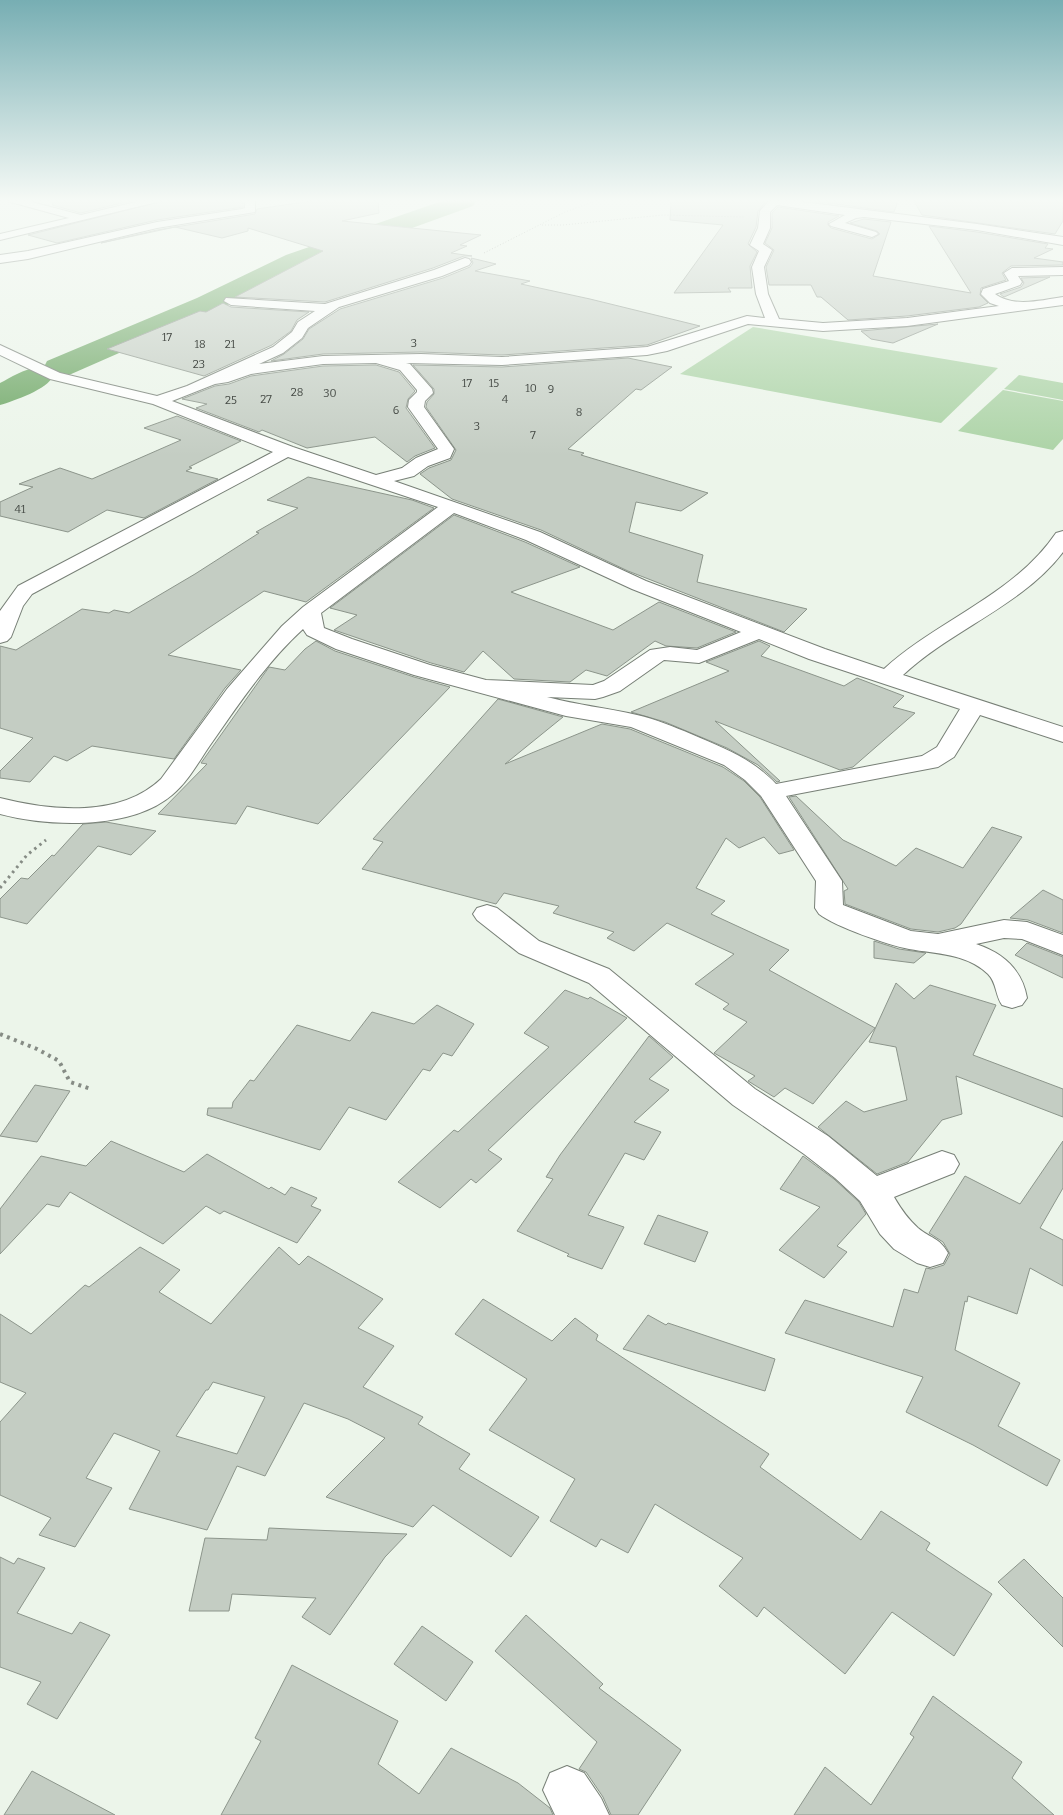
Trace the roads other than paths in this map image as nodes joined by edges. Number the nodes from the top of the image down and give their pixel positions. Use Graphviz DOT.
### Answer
graph roads {
  1 [pos="397,286"];
  2 [pos="761,286"];
  3 [pos="1009,286"];
  4 [pos="231,301"];
  5 [pos="1063,301"];
  6 [pos="1017,307"];
  7 [pos="326,308"];
  8 [pos="774,322"];
  9 [pos="0,349"];
  10 [pos="368,358"];
  11 [pos="214,380"];
  12 [pos="158,401"];
  13 [pos="287,451"];
  14 [pos="378,480"];
  15 [pos="452,506"];
  16 [pos="1063,537"];
  17 [pos="310,611"];
  18 [pos="758,632"];
  19 [pos="0,637"];
  20 [pos="888,677"];
  21 [pos="493,688"];
  22 [pos="974,705"];
  23 [pos="1063,735"];
  24 [pos="771,792"];
  25 [pos="0,806"];
  26 [pos="487,914"];
  27 [pos="938,943"];
  28 [pos="1063,946"];
  29 [pos="1012,998"];
  30 [pos="942,1164"];
  31 [pos="872,1192"];
  32 [pos="930,1252"];
  1 -- 7 [label="street"];
  2 -- 8 [label="street"];
  3 -- 6 [label="street"];
  4 -- 7 [label="street"];
  5 -- 6 [label="street"];
  6 -- 8 [label="street"];
  7 -- 11 [label="street"];
  8 -- 10 [label="street"];
  9 -- 12 [label="street"];
  10 -- 11 [label="street"];
  10 -- 14 [label="street"];
  11 -- 12 [label="street"];
  12 -- 13 [label="street"];
  13 -- 14 [label="street"];
  13 -- 19 [label="street"];
  14 -- 15 [label="street"];
  15 -- 17 [label="street"];
  15 -- 18 [label="street"];
  16 -- 20 [label="street"];
  17 -- 21 [label="street"];
  17 -- 25 [label="street"];
  18 -- 20 [label="street"];
  18 -- 21 [label="street"];
  20 -- 22 [label="street"];
  21 -- 24 [label="street"];
  22 -- 23 [label="street"];
  22 -- 24 [label="street"];
  24 -- 27 [label="street"];
  26 -- 31 [label="street"];
  27 -- 28 [label="street"];
  27 -- 29 [label="street"];
  30 -- 31 [label="street"];
  31 -- 32 [label="street"];
}
